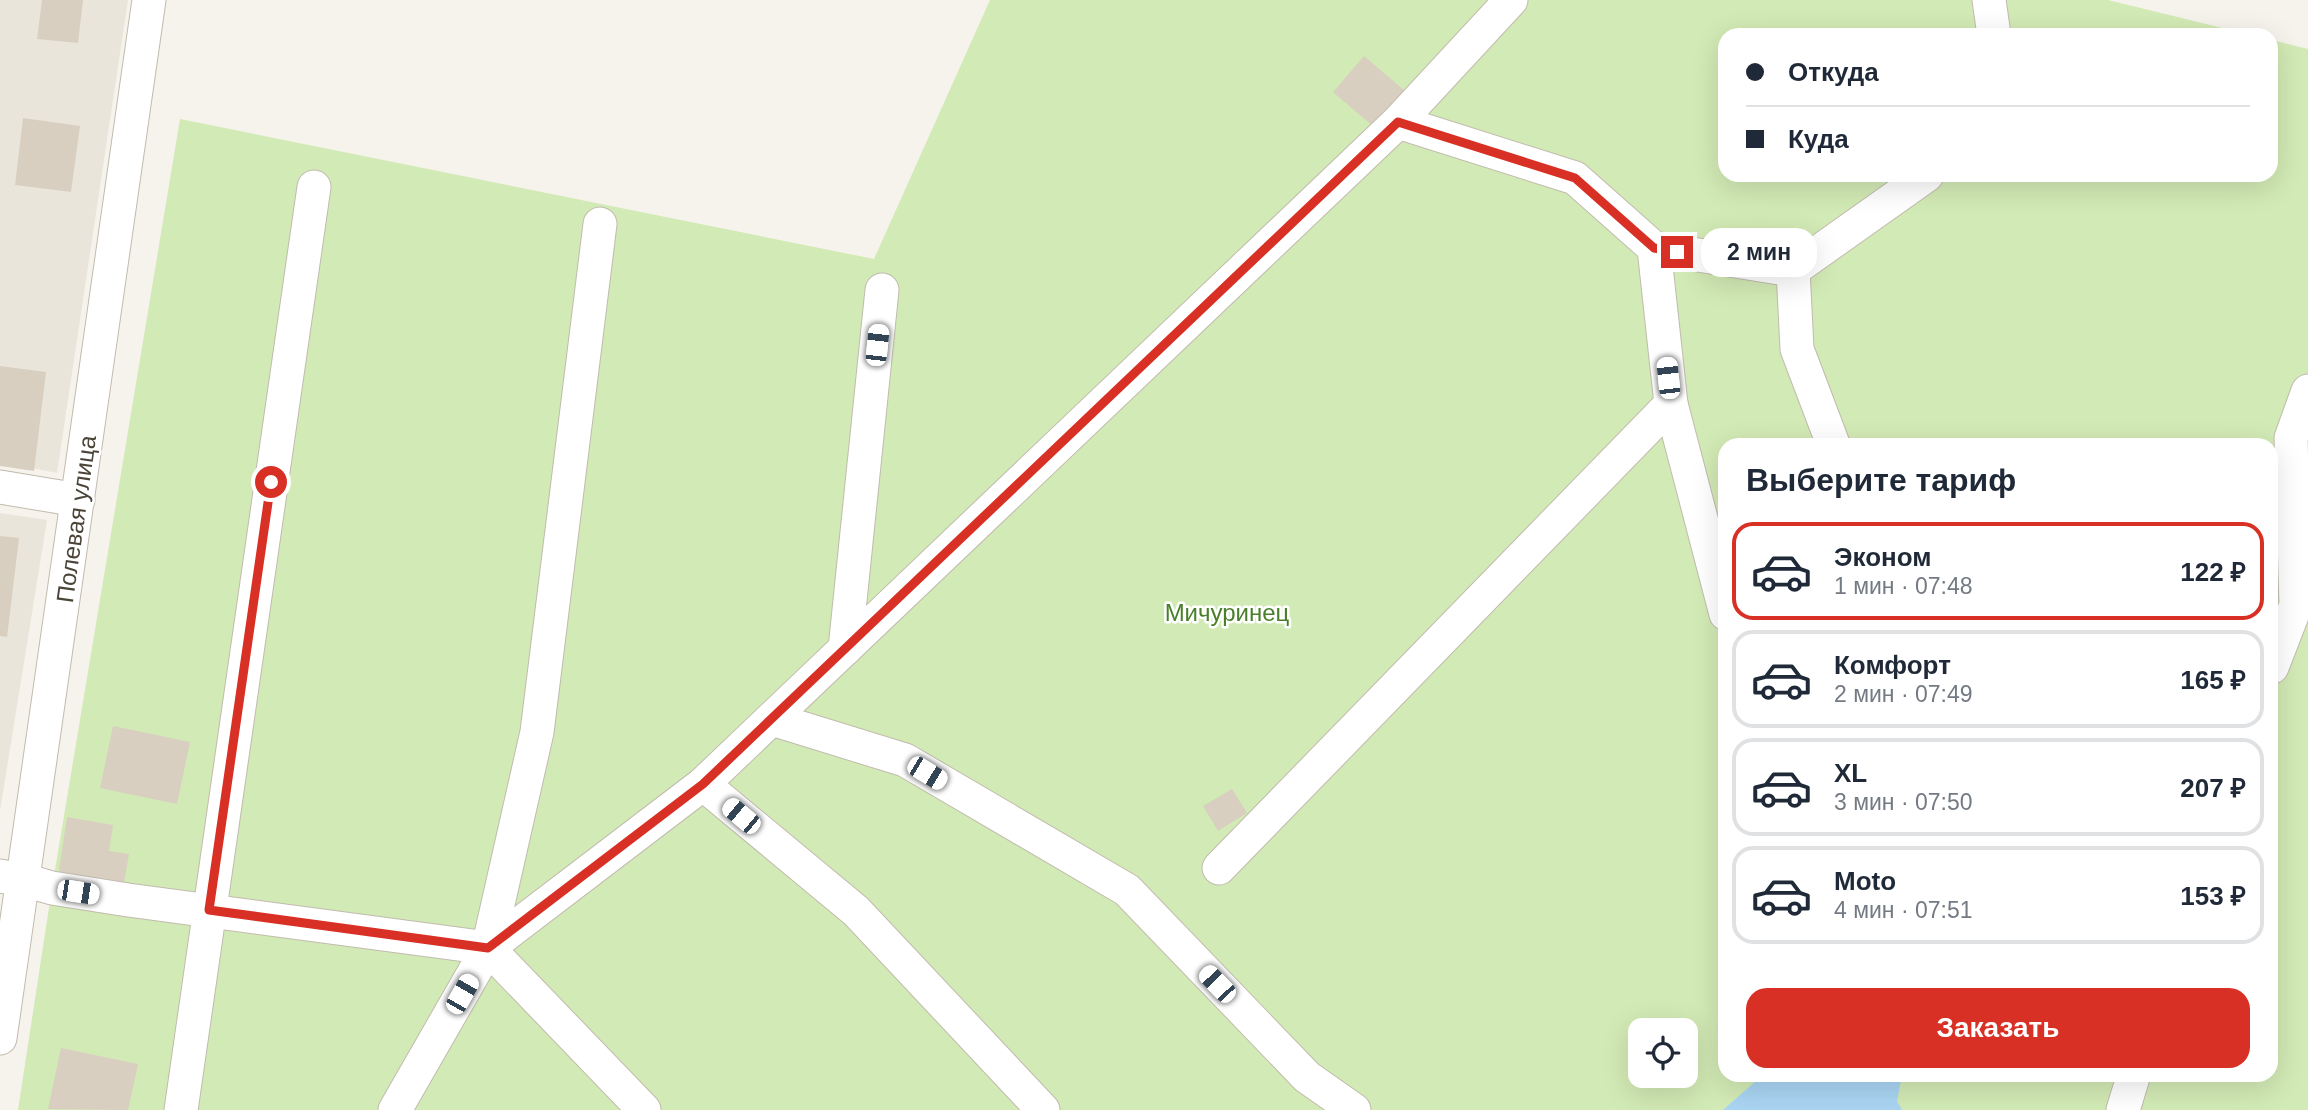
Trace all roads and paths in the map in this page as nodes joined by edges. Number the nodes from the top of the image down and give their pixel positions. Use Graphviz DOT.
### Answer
graph roads {
  1 [pos="149,0"];
  2 [pos="1511,0"];
  3 [pos="1989,0"];
  4 [pos="1993,28"];
  5 [pos="1398,122"];
  6 [pos="1917,182"];
  7 [pos="314,187"];
  8 [pos="600,224"];
  9 [pos="1654,248"];
  10 [pos="1793,270"];
  11 [pos="883,290"];
  12 [pos="2308,391"];
  13 [pos="1671,404"];
  14 [pos="1831,438"];
  15 [pos="0,487"];
  16 [pos="78,500"];
  17 [pos="1718,583"];
  18 [pos="845,649"];
  19 [pos="2278,652"];
  20 [pos="772,719"];
  21 [pos="703,784"];
  22 [pos="1219,868"];
  23 [pos="12,878"];
  24 [pos="209,910"];
  25 [pos="488,948"];
  26 [pos="0,1038"];
  27 [pos="2132,1082"];
  28 [pos="181,1110"];
  29 [pos="395,1110"];
  30 [pos="643,1110"];
  31 [pos="1043,1110"];
  32 [pos="1354,1110"];
  33 [pos="2123,1110"];
  1 -- 16 [label="street, Полевая улица"];
  2 -- 5 [label="street"];
  3 -- 4 [label="street"];
  5 -- 9 [label="street"];
  5 -- 18 [label="street"];
  6 -- 10 [label="street"];
  7 -- 24 [label="street"];
  8 -- 25 [label="street"];
  9 -- 10 [label="street"];
  9 -- 13 [label="street"];
  10 -- 14 [label="street"];
  11 -- 18 [label="street"];
  12 -- 19 [label="street"];
  13 -- 17 [label="street"];
  13 -- 22 [label="street"];
  15 -- 16 [label="street"];
  16 -- 23 [label="street, Полевая улица"];
  18 -- 20 [label="street"];
  20 -- 21 [label="street"];
  20 -- 32 [label="street"];
  21 -- 25 [label="street"];
  21 -- 31 [label="street"];
  23 -- 24 [label="street"];
  23 -- 26 [label="street, Полевая улица"];
  24 -- 25 [label="street"];
  24 -- 28 [label="street"];
  25 -- 29 [label="street"];
  25 -- 30 [label="street"];
  27 -- 33 [label="street"];
}
